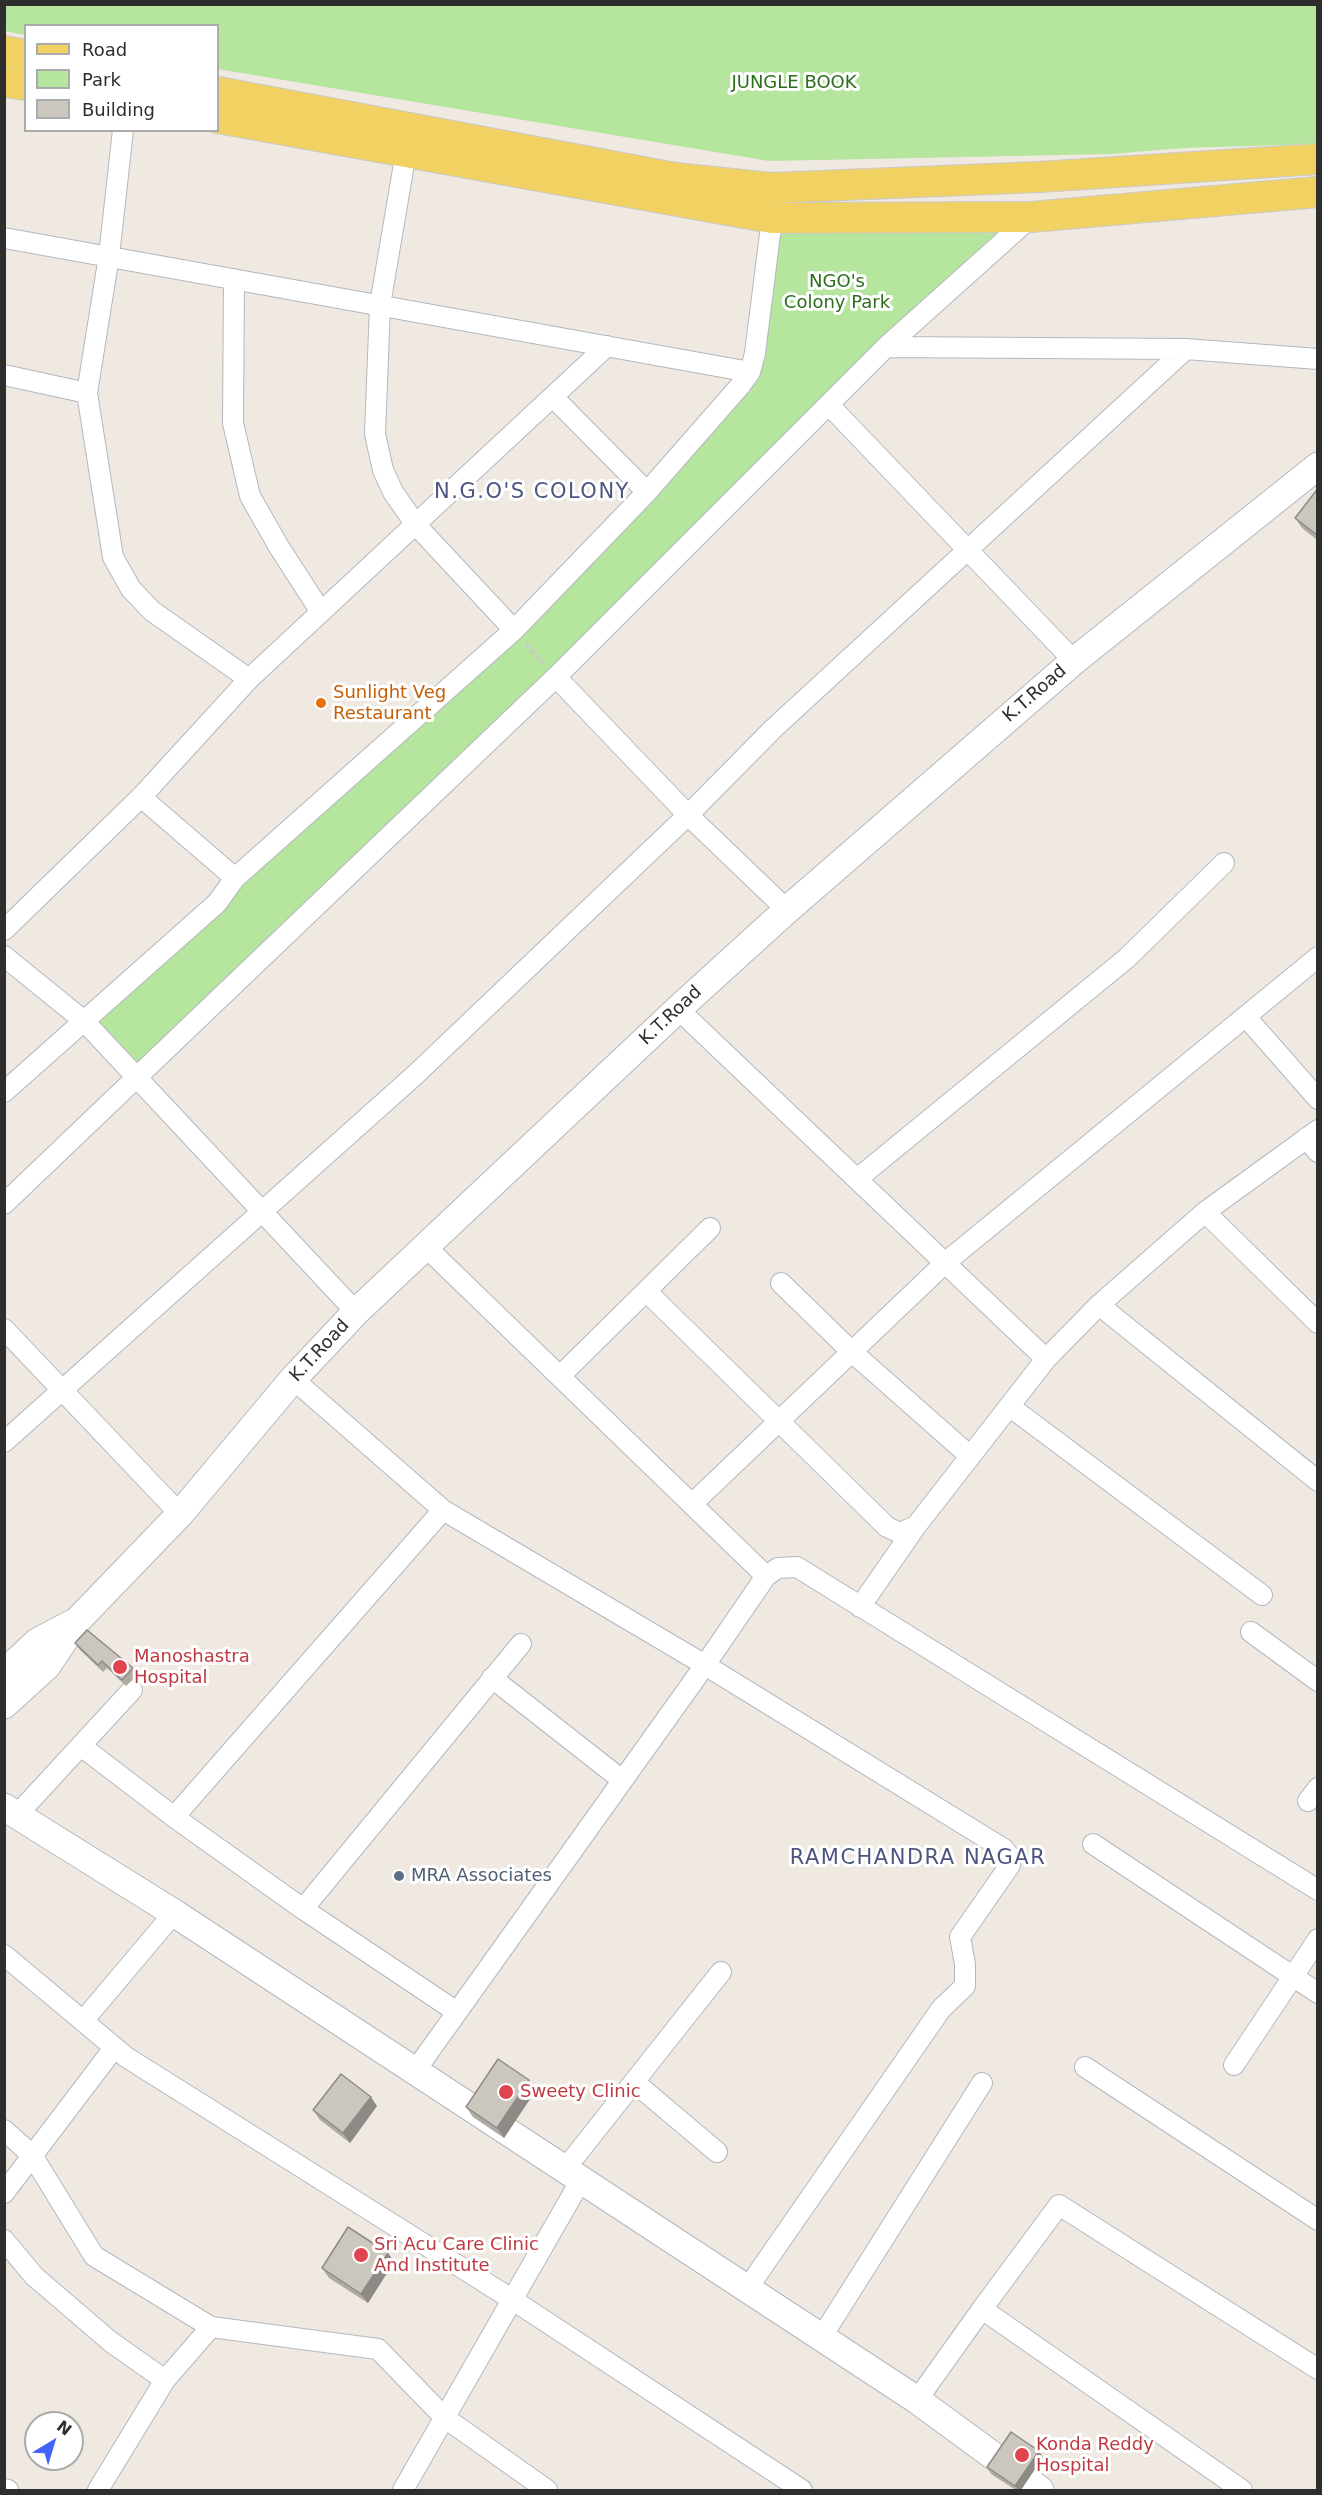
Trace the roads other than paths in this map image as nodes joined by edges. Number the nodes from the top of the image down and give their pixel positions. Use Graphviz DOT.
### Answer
graph roads {
  1 [pos="4,51"];
  2 [pos="24,56"];
  3 [pos="4,82"];
  4 [pos="24,85"];
  5 [pos="219,92"];
  6 [pos="219,118"];
  7 [pos="123,132"];
  8 [pos="406,152"];
  9 [pos="1317,159"];
  10 [pos="1317,192"];
  11 [pos="1030,217"];
  12 [pos="772,218"];
  13 [pos="4,237"];
  14 [pos="109,256"];
  15 [pos="234,279"];
  16 [pos="380,305"];
  17 [pos="607,346"];
  18 [pos="886,347"];
  19 [pos="1186,349"];
  20 [pos="1317,359"];
  21 [pos="750,372"];
  22 [pos="4,375"];
  23 [pos="87,393"];
  24 [pos="553,397"];
  25 [pos="829,405"];
  26 [pos="1317,466"];
  27 [pos="647,492"];
  28 [pos="416,525"];
  29 [pos="968,553"];
  30 [pos="321,612"];
  31 [pos="518,636"];
  32 [pos="1074,661"];
  33 [pos="550,671"];
  34 [pos="249,679"];
  35 [pos="141,797"];
  36 [pos="688,815"];
  37 [pos="1224,863"];
  38 [pos="235,878"];
  39 [pos="787,910"];
  40 [pos="4,930"];
  41 [pos="4,956"];
  42 [pos="1317,957"];
  43 [pos="678,1009"];
  44 [pos="1246,1017"];
  45 [pos="84,1021"];
  46 [pos="136,1077"];
  47 [pos="4,1092"];
  48 [pos="1317,1099"];
  49 [pos="1314,1140"];
  50 [pos="857,1179"];
  51 [pos="4,1204"];
  52 [pos="262,1211"];
  53 [pos="1205,1212"];
  54 [pos="710,1228"];
  55 [pos="426,1247"];
  56 [pos="946,1262"];
  57 [pos="781,1283"];
  58 [pos="646,1291"];
  59 [pos="1099,1305"];
  60 [pos="356,1312"];
  61 [pos="1317,1323"];
  62 [pos="4,1329"];
  63 [pos="852,1352"];
  64 [pos="1046,1359"];
  65 [pos="560,1376"];
  66 [pos="293,1379"];
  67 [pos="63,1389"];
  68 [pos="1009,1406"];
  69 [pos="779,1421"];
  70 [pos="4,1442"];
  71 [pos="970,1456"];
  72 [pos="1317,1481"];
  73 [pos="692,1504"];
  74 [pos="443,1510"];
  75 [pos="180,1514"];
  76 [pos="916,1527"];
  77 [pos="766,1576"];
  78 [pos="1262,1595"];
  79 [pos="861,1606"];
  80 [pos="77,1621"];
  81 [pos="1251,1632"];
  82 [pos="521,1644"];
  83 [pos="705,1665"];
  84 [pos="4,1673"];
  85 [pos="492,1678"];
  86 [pos="1317,1681"];
  87 [pos="132,1690"];
  88 [pos="4,1705"];
  89 [pos="81,1746"];
  90 [pos="622,1780"];
  91 [pos="10,1812"];
  92 [pos="174,1817"];
  93 [pos="1093,1844"];
  94 [pos="1317,1890"];
  95 [pos="303,1909"];
  96 [pos="174,1913"];
  97 [pos="1317,1939"];
  98 [pos="4,1955"];
  99 [pos="721,1972"];
  100 [pos="1293,1976"];
  101 [pos="1317,1993"];
  102 [pos="457,2012"];
  103 [pos="82,2020"];
  104 [pos="114,2048"];
  105 [pos="1234,2065"];
  106 [pos="1085,2067"];
  107 [pos="415,2071"];
  108 [pos="634,2082"];
  109 [pos="982,2083"];
  110 [pos="4,2130"];
  111 [pos="717,2152"];
  112 [pos="32,2155"];
  113 [pos="573,2175"];
  114 [pos="4,2193"];
  115 [pos="1317,2220"];
  116 [pos="4,2240"];
  117 [pos="747,2289"];
  118 [pos="513,2300"];
  119 [pos="982,2309"];
  120 [pos="211,2327"];
  121 [pos="821,2338"];
  122 [pos="1317,2369"];
  123 [pos="165,2380"];
  124 [pos="917,2400"];
  125 [pos="445,2418"];
  126 [pos="98,2490"];
  127 [pos="404,2490"];
  128 [pos="547,2490"];
  129 [pos="802,2490"];
  130 [pos="1040,2490"];
  131 [pos="1242,2490"];
  1 -- 2 [label="main road"];
  3 -- 4 [label="main road"];
  5 -- 9 [label="main road"];
  6 -- 8 [label="main road"];
  7 -- 14 [label="street"];
  8 -- 12 [label="main road"];
  8 -- 16 [label="street"];
  10 -- 11 [label="main road"];
  11 -- 12 [label="main road"];
  11 -- 18 [label="street"];
  12 -- 21 [label="street"];
  13 -- 14 [label="street"];
  14 -- 15 [label="street"];
  14 -- 23 [label="street"];
  15 -- 16 [label="street"];
  15 -- 30 [label="street"];
  16 -- 17 [label="street"];
  16 -- 28 [label="street"];
  17 -- 21 [label="street"];
  17 -- 24 [label="street"];
  18 -- 19 [label="street"];
  18 -- 25 [label="street"];
  19 -- 20 [label="street"];
  19 -- 29 [label="street"];
  21 -- 27 [label="street"];
  22 -- 23 [label="street"];
  23 -- 34 [label="street"];
  24 -- 27 [label="street"];
  24 -- 28 [label="street"];
  25 -- 29 [label="street"];
  25 -- 33 [label="street"];
  26 -- 32 [label="main road, K.T.Road"];
  27 -- 31 [label="street"];
  28 -- 30 [label="street"];
  28 -- 31 [label="street"];
  29 -- 32 [label="street"];
  29 -- 36 [label="street"];
  30 -- 34 [label="street"];
  31 -- 38 [label="street"];
  32 -- 39 [label="main road, K.T.Road"];
  33 -- 36 [label="street"];
  33 -- 46 [label="street"];
  34 -- 35 [label="street"];
  35 -- 38 [label="street"];
  35 -- 40 [label="street"];
  36 -- 39 [label="street"];
  36 -- 52 [label="street"];
  37 -- 50 [label="street"];
  38 -- 45 [label="street"];
  39 -- 43 [label="main road, K.T.Road"];
  41 -- 45 [label="street"];
  42 -- 44 [label="street"];
  43 -- 50 [label="street"];
  43 -- 55 [label="main road, K.T.Road"];
  44 -- 48 [label="street"];
  44 -- 56 [label="street"];
  45 -- 46 [label="street"];
  45 -- 47 [label="street"];
  46 -- 51 [label="street"];
  46 -- 52 [label="street"];
  49 -- 53 [label="street"];
  50 -- 56 [label="street"];
  52 -- 60 [label="street"];
  52 -- 67 [label="street"];
  53 -- 59 [label="street"];
  53 -- 61 [label="street"];
  54 -- 58 [label="street"];
  55 -- 60 [label="main road, K.T.Road"];
  55 -- 65 [label="street"];
  56 -- 63 [label="street"];
  56 -- 64 [label="street"];
  57 -- 63 [label="street"];
  58 -- 65 [label="street"];
  58 -- 69 [label="street"];
  59 -- 64 [label="street"];
  59 -- 72 [label="street"];
  60 -- 66 [label="main road, K.T.Road"];
  62 -- 67 [label="street"];
  63 -- 69 [label="street"];
  63 -- 71 [label="street"];
  64 -- 68 [label="street"];
  65 -- 73 [label="street"];
  66 -- 74 [label="street"];
  66 -- 75 [label="main road, K.T.Road"];
  67 -- 70 [label="street"];
  67 -- 75 [label="street"];
  68 -- 71 [label="street"];
  68 -- 78 [label="street"];
  69 -- 73 [label="street"];
  69 -- 76 [label="street"];
  71 -- 76 [label="street"];
  73 -- 77 [label="street"];
  74 -- 83 [label="street"];
  74 -- 92 [label="street"];
  75 -- 80 [label="main road, K.T.Road"];
  76 -- 79 [label="street"];
  77 -- 79 [label="street"];
  77 -- 83 [label="street"];
  79 -- 94 [label="street"];
  80 -- 84 [label="main road, K.T.Road"];
  80 -- 88 [label="main road, K.T.Road"];
  81 -- 86 [label="street"];
  82 -- 85 [label="street"];
  83 -- 90 [label="street"];
  83 -- 117 [label="street"];
  85 -- 90 [label="street"];
  85 -- 95 [label="street"];
  87 -- 89 [label="street"];
  89 -- 91 [label="street"];
  89 -- 92 [label="street"];
  90 -- 102 [label="street"];
  91 -- 96 [label="main road"];
  92 -- 95 [label="street"];
  93 -- 100 [label="street"];
  95 -- 102 [label="street"];
  96 -- 103 [label="street"];
  96 -- 107 [label="main road"];
  97 -- 100 [label="street"];
  98 -- 103 [label="street"];
  99 -- 108 [label="street"];
  100 -- 101 [label="street"];
  100 -- 105 [label="street"];
  102 -- 107 [label="street"];
  103 -- 104 [label="street"];
  104 -- 112 [label="street"];
  104 -- 118 [label="street"];
  106 -- 115 [label="street"];
  107 -- 113 [label="main road"];
  108 -- 111 [label="street"];
  108 -- 113 [label="street"];
  109 -- 121 [label="street"];
  110 -- 112 [label="street"];
  112 -- 114 [label="street"];
  112 -- 120 [label="street"];
  113 -- 117 [label="main road"];
  113 -- 118 [label="street"];
  116 -- 123 [label="street"];
  117 -- 121 [label="main road"];
  118 -- 125 [label="street"];
  118 -- 129 [label="street"];
  119 -- 122 [label="street"];
  119 -- 124 [label="street"];
  119 -- 131 [label="street"];
  120 -- 123 [label="street"];
  120 -- 125 [label="street"];
  121 -- 124 [label="main road"];
  123 -- 126 [label="street"];
  124 -- 130 [label="main road"];
  125 -- 127 [label="street"];
  125 -- 128 [label="street"];
}
